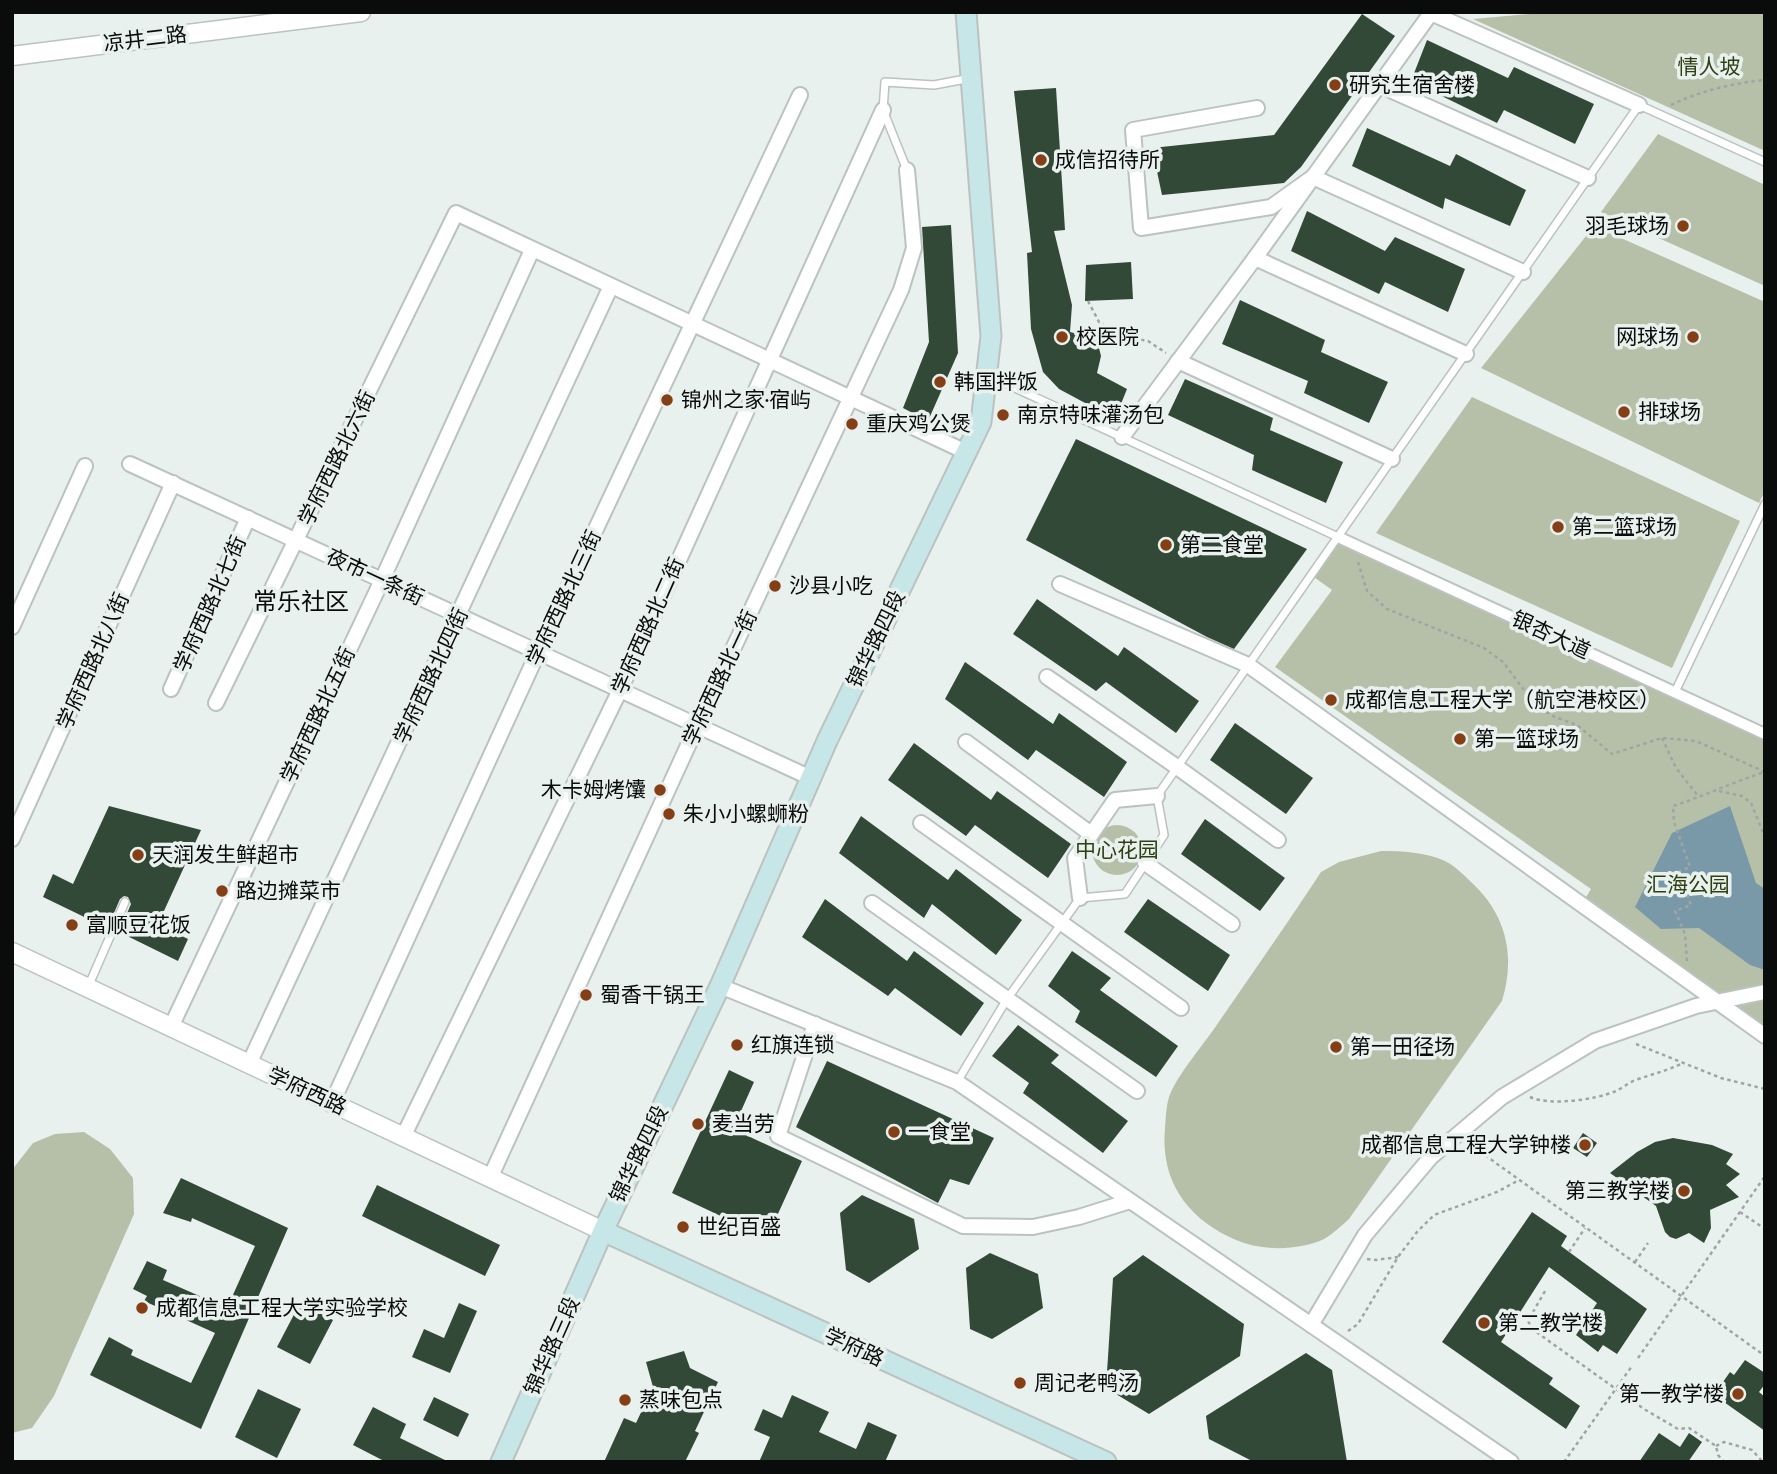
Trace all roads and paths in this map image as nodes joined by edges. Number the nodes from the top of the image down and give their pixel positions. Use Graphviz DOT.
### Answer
graph roads {
  1 [pos="361,12"];
  2 [pos="967,12"];
  3 [pos="12,56"];
  4 [pos="971,78"];
  5 [pos="1765,80"];
  6 [pos="1379,85"];
  7 [pos="800,95"];
  8 [pos="1639,105"];
  9 [pos="1257,108"];
  10 [pos="883,110"];
  11 [pos="1655,112"];
  12 [pos="1765,162"];
  13 [pos="907,170"];
  14 [pos="1313,177"];
  15 [pos="1588,178"];
  16 [pos="532,250"];
  17 [pos="1255,258"];
  18 [pos="1523,272"];
  19 [pos="611,286"];
  20 [pos="1088,301"];
  21 [pos="692,324"];
  22 [pos="1465,354"];
  23 [pos="768,360"];
  24 [pos="1178,361"];
  25 [pos="986,375"];
  26 [pos="850,399"];
  27 [pos="1122,437"];
  28 [pos="966,452"];
  29 [pos="1392,459"];
  30 [pos="130,464"];
  31 [pos="85,466"];
  32 [pos="173,483"];
  33 [pos="1764,506"];
  34 [pos="248,518"];
  35 [pos="1338,537"];
  36 [pos="297,541"];
  37 [pos="1355,545"];
  38 [pos="382,580"];
  39 [pos="1060,584"];
  40 [pos="460,616"];
  41 [pos="12,628"];
  42 [pos="538,652"];
  43 [pos="1248,665"];
  44 [pos="1047,677"];
  45 [pos="171,689"];
  46 [pos="620,690"];
  47 [pos="1675,692"];
  48 [pos="216,703"];
  49 [pos="697,726"];
  50 [pos="1765,734"];
  51 [pos="1662,738"];
  52 [pos="966,742"];
  53 [pos="1177,767"];
  54 [pos="1765,772"];
  55 [pos="811,778"];
  56 [pos="1719,791"];
  57 [pos="1157,796"];
  58 [pos="1700,797"];
  59 [pos="921,823"];
  60 [pos="1091,834"];
  61 [pos="1765,838"];
  62 [pos="12,839"];
  63 [pos="1278,840"];
  64 [pos="1146,863"];
  65 [pos="1765,863"];
  66 [pos="1080,898"];
  67 [pos="125,902"];
  68 [pos="872,903"];
  69 [pos="1062,923"];
  70 [pos="1232,924"];
  71 [pos="12,952"];
  72 [pos="1687,981"];
  73 [pos="720,986"];
  74 [pos="88,988"];
  75 [pos="1765,992"];
  76 [pos="1007,999"];
  77 [pos="1716,1002"];
  78 [pos="1181,1008"];
  79 [pos="815,1024"];
  80 [pos="171,1027"];
  81 [pos="1615,1034"];
  82 [pos="1765,1036"];
  83 [pos="1683,1063"];
  84 [pos="249,1064"];
  85 [pos="957,1082"];
  86 [pos="1765,1089"];
  87 [pos="1514,1090"];
  88 [pos="1137,1091"];
  89 [pos="332,1103"];
  90 [pos="1457,1135"];
  91 [pos="403,1137"];
  92 [pos="1765,1176"];
  93 [pos="490,1178"];
  94 [pos="1519,1180"];
  95 [pos="1130,1201"];
  96 [pos="1740,1212"];
  97 [pos="1585,1228"];
  98 [pos="1765,1229"];
  99 [pos="603,1231"];
  100 [pos="1648,1243"];
  101 [pos="1569,1252"];
  102 [pos="1352,1256"];
  103 [pos="1398,1257"];
  104 [pos="1635,1262"];
  105 [pos="1545,1291"];
  106 [pos="1681,1296"];
  107 [pos="1311,1325"];
  108 [pos="1334,1340"];
  109 [pos="1765,1356"];
  110 [pos="1637,1358"];
  111 [pos="1632,1366"];
  112 [pos="1616,1388"];
  113 [pos="1716,1446"];
  114 [pos="501,1462"];
  115 [pos="1106,1462"];
  116 [pos="1511,1462"];
  117 [pos="1564,1462"];
  118 [pos="1724,1462"];
  119 [pos="1760,1462"];
  1 -- 3 [label="street, 凉井二路"];
  2 -- 4 [label="main road, 锦华路四段"];
  4 -- 10 [label="lane"];
  4 -- 25 [label="main road, 锦华路四段"];
  5 -- 11 [label="path"];
  6 -- 8 [label="street"];
  6 -- 14 [label="street"];
  6 -- 15 [label="street"];
  7 -- 21 [label="street, 学府西路北三街"];
  8 -- 11 [label="lane"];
  8 -- 15 [label="lane"];
  9 -- 14 [label="street"];
  10 -- 13 [label="lane"];
  10 -- 23 [label="street, 学府西路北二街"];
  11 -- 12 [label="lane"];
  13 -- 26 [label="street, 学府西路北一街"];
  14 -- 17 [label="street"];
  14 -- 18 [label="street"];
  15 -- 18 [label="lane"];
  16 -- 19 [label="street"];
  16 -- 36 [label="street, 学府西路北六街"];
  16 -- 38 [label="street, 学府西路北五街"];
  17 -- 22 [label="street"];
  17 -- 24 [label="street"];
  18 -- 22 [label="lane"];
  19 -- 21 [label="street"];
  19 -- 40 [label="street, 学府西路北四街"];
  20 -- 24 [label="path"];
  21 -- 23 [label="street"];
  21 -- 42 [label="street, 学府西路北三街"];
  22 -- 29 [label="lane"];
  23 -- 26 [label="street"];
  23 -- 46 [label="street, 学府西路北二街"];
  24 -- 27 [label="street"];
  24 -- 29 [label="street"];
  25 -- 27 [label="lane"];
  25 -- 28 [label="main road, 锦华路四段"];
  26 -- 28 [label="street"];
  26 -- 49 [label="street, 学府西路北一街"];
  27 -- 35 [label="lane"];
  28 -- 55 [label="main road, 锦华路四段"];
  29 -- 35 [label="lane"];
  30 -- 32 [label="street, 夜市一条街"];
  31 -- 41 [label="street"];
  32 -- 34 [label="street, 夜市一条街"];
  32 -- 62 [label="street, 学府西路北八街"];
  33 -- 47 [label="lane"];
  34 -- 36 [label="street, 夜市一条街"];
  34 -- 45 [label="street, 学府西路北七街"];
  35 -- 37 [label="street, 银杏大道"];
  35 -- 43 [label="lane"];
  36 -- 38 [label="street, 夜市一条街"];
  36 -- 48 [label="street, 学府西路北六街"];
  37 -- 47 [label="street, 银杏大道"];
  37 -- 51 [label="path"];
  38 -- 40 [label="street, 夜市一条街"];
  38 -- 80 [label="street, 学府西路北五街"];
  39 -- 43 [label="street"];
  40 -- 42 [label="street, 夜市一条街"];
  40 -- 84 [label="street, 学府西路北四街"];
  42 -- 46 [label="street, 夜市一条街"];
  42 -- 89 [label="street, 学府西路北三街"];
  43 -- 53 [label="lane"];
  43 -- 72 [label="street"];
  44 -- 53 [label="street"];
  46 -- 49 [label="street, 夜市一条街"];
  46 -- 91 [label="street, 学府西路北二街"];
  47 -- 50 [label="street, 银杏大道"];
  49 -- 55 [label="street, 夜市一条街"];
  49 -- 93 [label="street, 学府西路北一街"];
  51 -- 54 [label="path"];
  51 -- 58 [label="path"];
  52 -- 60 [label="street"];
  53 -- 57 [label="lane"];
  53 -- 63 [label="street"];
  54 -- 56 [label="path"];
  55 -- 73 [label="main road, 锦华路四段"];
  56 -- 58 [label="path"];
  56 -- 61 [label="path"];
  57 -- 60 [label="street"];
  57 -- 64 [label="lane"];
  58 -- 72 [label="path"];
  59 -- 69 [label="street"];
  60 -- 66 [label="street"];
  61 -- 65 [label="path"];
  64 -- 66 [label="lane"];
  64 -- 70 [label="street"];
  66 -- 69 [label="lane"];
  67 -- 74 [label="lane"];
  68 -- 76 [label="street"];
  69 -- 76 [label="lane"];
  69 -- 78 [label="street"];
  71 -- 74 [label="street, 学府西路"];
  72 -- 77 [label="street"];
  73 -- 79 [label="street"];
  73 -- 99 [label="main road, 锦华路四段"];
  74 -- 80 [label="street, 学府西路"];
  75 -- 77 [label="street"];
  76 -- 85 [label="lane"];
  76 -- 88 [label="street"];
  77 -- 81 [label="street"];
  77 -- 82 [label="street"];
  79 -- 85 [label="street"];
  79 -- 95 [label="street"];
  80 -- 84 [label="street, 学府西路"];
  81 -- 83 [label="path"];
  81 -- 87 [label="street"];
  83 -- 86 [label="path"];
  83 -- 87 [label="path"];
  84 -- 89 [label="street, 学府西路"];
  85 -- 95 [label="street"];
  87 -- 90 [label="street"];
  89 -- 91 [label="street, 学府西路"];
  90 -- 94 [label="path"];
  90 -- 102 [label="street"];
  91 -- 93 [label="street, 学府西路"];
  92 -- 96 [label="path"];
  93 -- 99 [label="street, 学府西路"];
  94 -- 97 [label="path"];
  94 -- 103 [label="path"];
  95 -- 107 [label="street"];
  96 -- 98 [label="path"];
  96 -- 106 [label="path"];
  97 -- 101 [label="path"];
  97 -- 104 [label="path"];
  99 -- 114 [label="main road, 锦华路三段"];
  99 -- 115 [label="main road, 学府路"];
  100 -- 104 [label="path"];
  102 -- 103 [label="path"];
  102 -- 107 [label="street"];
  103 -- 108 [label="path"];
  104 -- 106 [label="path"];
  105 -- 112 [label="path"];
  106 -- 109 [label="path"];
  106 -- 110 [label="path"];
  107 -- 108 [label="street"];
  108 -- 116 [label="street"];
  111 -- 112 [label="path"];
  112 -- 113 [label="path"];
  112 -- 117 [label="path"];
  113 -- 118 [label="path"];
  113 -- 119 [label="path"];
}
